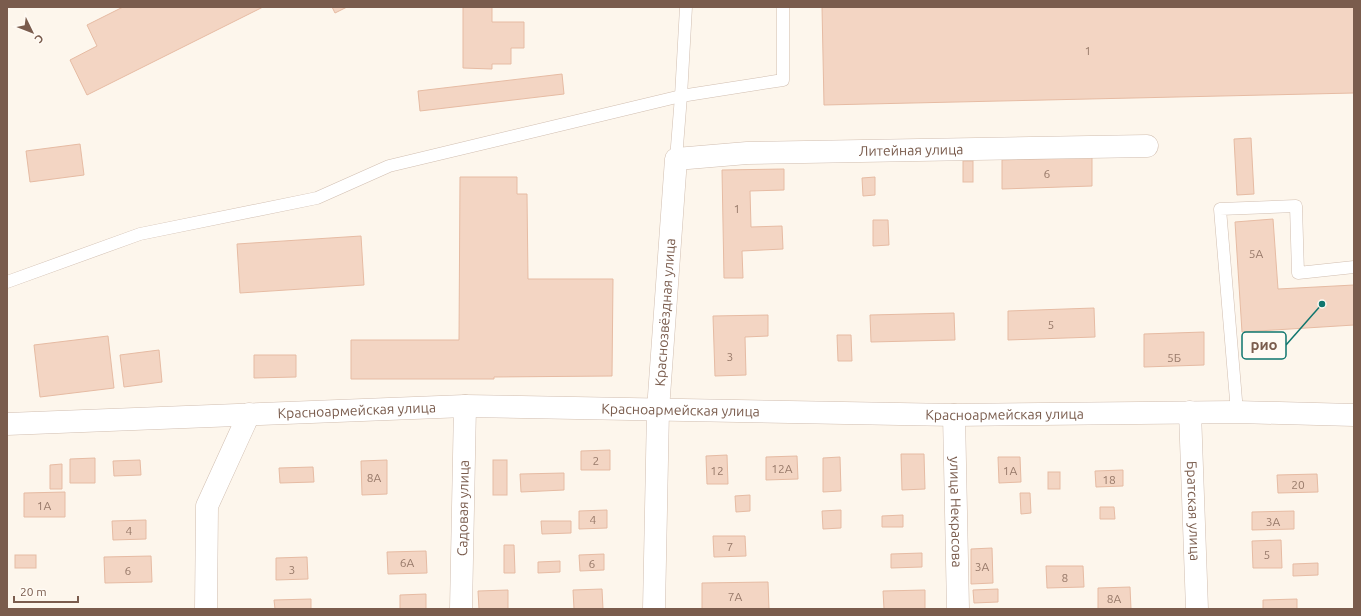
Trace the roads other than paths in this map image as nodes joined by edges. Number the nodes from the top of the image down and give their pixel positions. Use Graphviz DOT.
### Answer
graph roads {
  1 [pos="686,7"];
  2 [pos="783,7"];
  3 [pos="681,96"];
  4 [pos="1147,146"];
  5 [pos="676,159"];
  6 [pos="1354,267"];
  7 [pos="7,282"];
  8 [pos="465,406"];
  9 [pos="658,410"];
  10 [pos="1190,412"];
  11 [pos="1237,412"];
  12 [pos="249,414"];
  13 [pos="954,415"];
  14 [pos="1354,415"];
  15 [pos="7,424"];
  16 [pos="206,609"];
  17 [pos="461,609"];
  18 [pos="654,609"];
  19 [pos="958,609"];
  20 [pos="1197,609"];
  1 -- 3 [label="lane"];
  2 -- 3 [label="lane"];
  3 -- 5 [label="lane"];
  3 -- 7 [label="lane"];
  4 -- 5 [label="street, Литейная улица"];
  5 -- 9 [label="street, Краснозвёздная улица"];
  6 -- 11 [label="lane"];
  8 -- 9 [label="street, Красноармейская улица"];
  8 -- 12 [label="street, Красноармейская улица"];
  8 -- 17 [label="street, Садовая улица"];
  9 -- 13 [label="street, Красноармейская улица"];
  9 -- 18 [label="street, Краснозвёздная улица"];
  10 -- 11 [label="street, Красноармейская улица"];
  10 -- 13 [label="street, Красноармейская улица"];
  10 -- 20 [label="street, Братская улица"];
  11 -- 14 [label="street, Красноармейская улица"];
  12 -- 15 [label="street, Красноармейская улица"];
  12 -- 16 [label="street"];
  13 -- 19 [label="street, улица Некрасова"];
}
